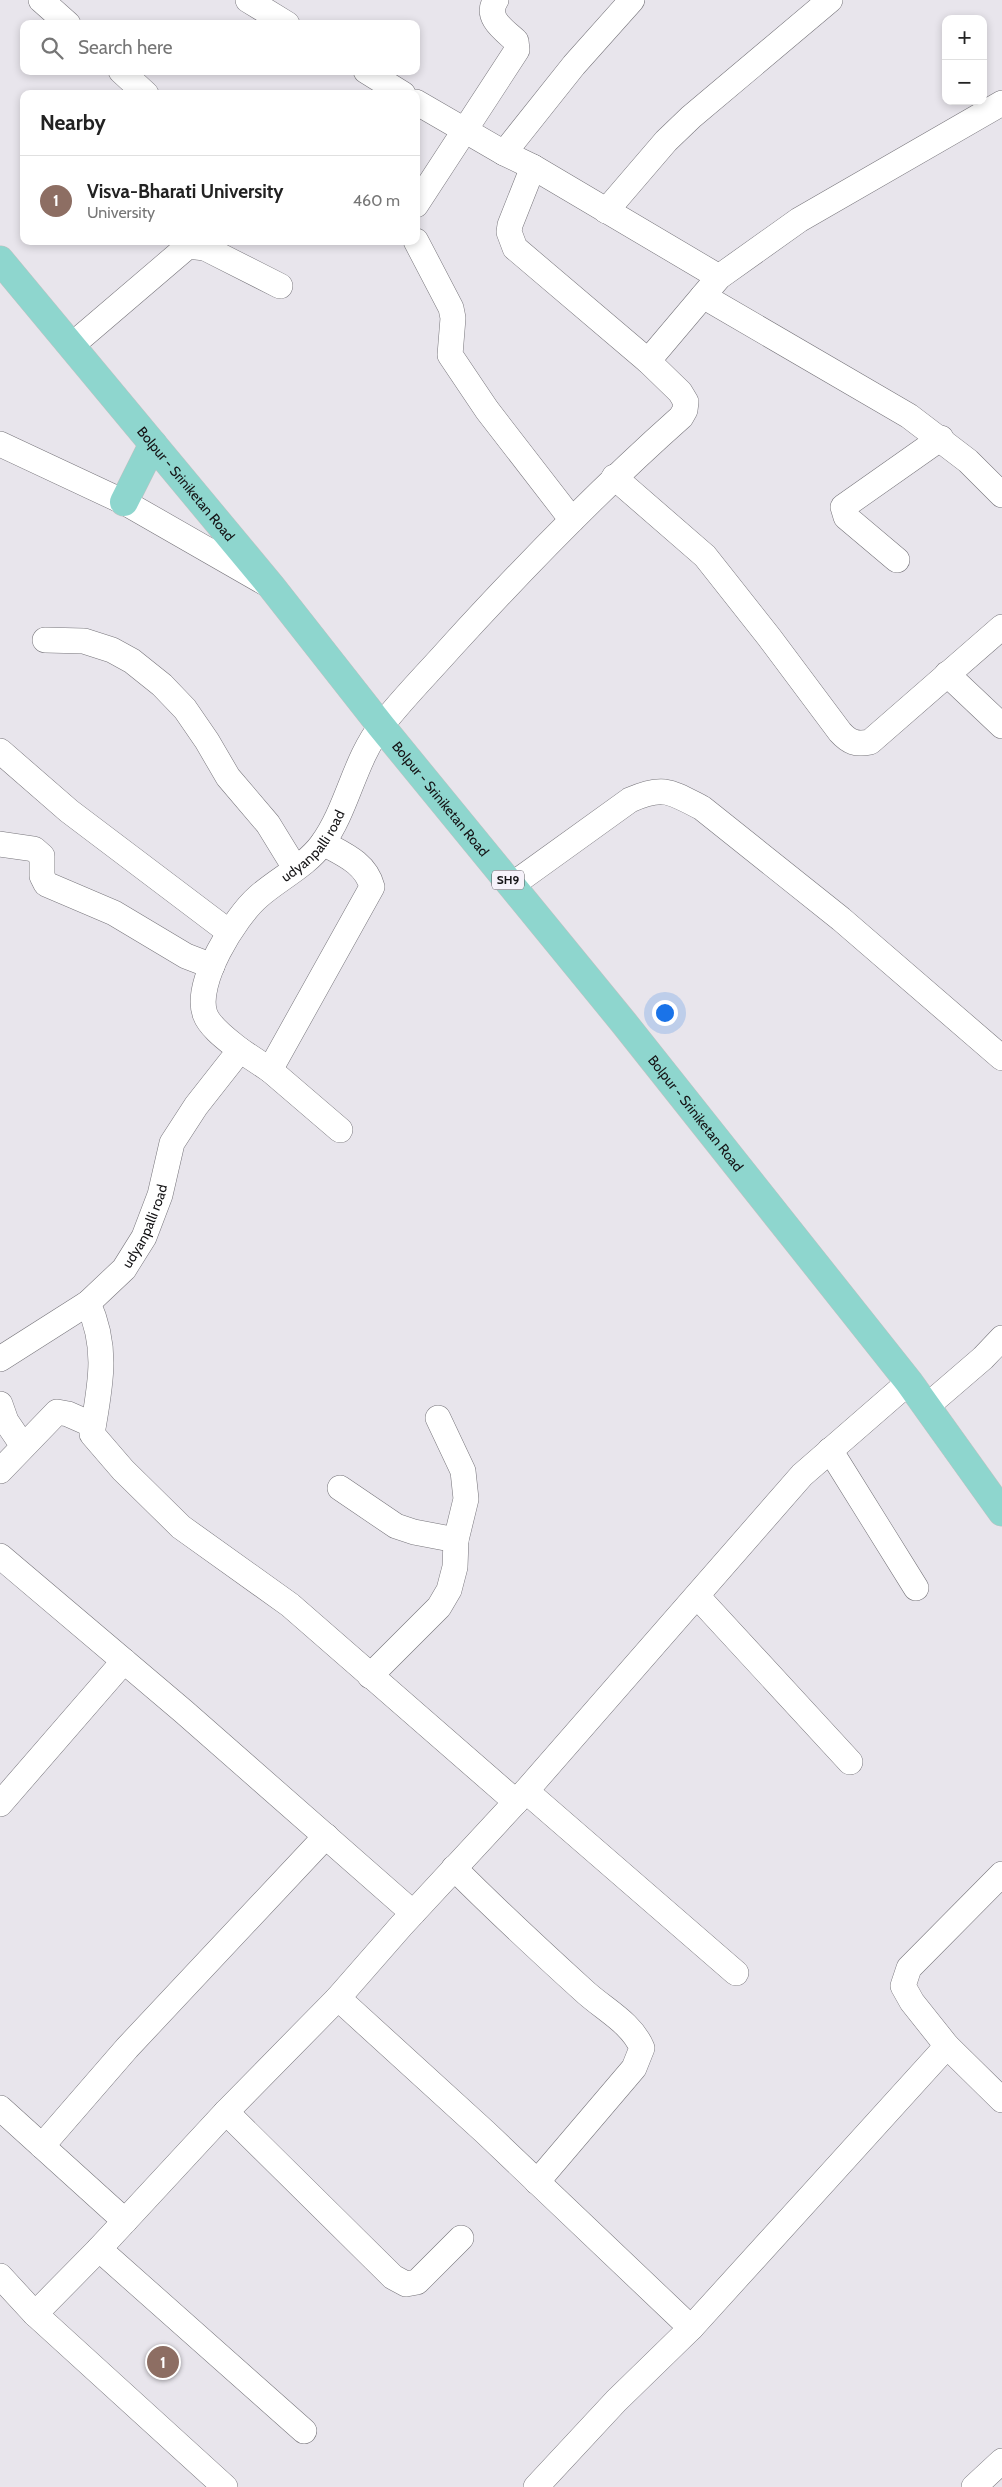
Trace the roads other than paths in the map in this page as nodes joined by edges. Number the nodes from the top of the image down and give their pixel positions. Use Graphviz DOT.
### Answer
graph roads {
  1 [pos="41,0"];
  2 [pos="248,0"];
  3 [pos="496,0"];
  4 [pos="632,0"];
  5 [pos="830,0"];
  6 [pos="64,20"];
  7 [pos="280,20"];
  8 [pos="125,75"];
  9 [pos="372,75"];
  10 [pos="142,90"];
  11 [pos="397,90"];
  12 [pos="420,104"];
  13 [pos="1002,104"];
  14 [pos="464,130"];
  15 [pos="504,153"];
  16 [pos="533,167"];
  17 [pos="420,199"];
  18 [pos="606,211"];
  19 [pos="418,245"];
  20 [pos="0,260"];
  21 [pos="280,286"];
  22 [pos="712,286"];
  23 [pos="71,346"];
  24 [pos="648,362"];
  25 [pos="941,438"];
  26 [pos="0,444"];
  27 [pos="153,444"];
  28 [pos="614,477"];
  29 [pos="1002,495"];
  30 [pos="124,502"];
  31 [pos="572,520"];
  32 [pos="897,560"];
  33 [pos="271,586"];
  34 [pos="1002,627"];
  35 [pos="45,640"];
  36 [pos="946,674"];
  37 [pos="381,726"];
  38 [pos="1002,726"];
  39 [pos="0,751"];
  40 [pos="323,843"];
  41 [pos="0,844"];
  42 [pos="295,868"];
  43 [pos="512,885"];
  44 [pos="229,932"];
  45 [pos="212,966"];
  46 [pos="240,1050"];
  47 [pos="1002,1058"];
  48 [pos="270,1070"];
  49 [pos="340,1130"];
  50 [pos="88,1303"];
  51 [pos="1002,1338"];
  52 [pos="0,1359"];
  53 [pos="909,1382"];
  54 [pos="0,1404"];
  55 [pos="926,1407"];
  56 [pos="438,1418"];
  57 [pos="93,1425"];
  58 [pos="23,1446"];
  59 [pos="830,1450"];
  60 [pos="0,1471"];
  61 [pos="340,1488"];
  62 [pos="1002,1512"];
  63 [pos="456,1540"];
  64 [pos="0,1556"];
  65 [pos="916,1588"];
  66 [pos="697,1596"];
  67 [pos="124,1661"];
  68 [pos="370,1676"];
  69 [pos="850,1762"];
  70 [pos="521,1797"];
  71 [pos="0,1804"];
  72 [pos="326,1836"];
  73 [pos="454,1868"];
  74 [pos="1002,1874"];
  75 [pos="413,1913"];
  76 [pos="736,1973"];
  77 [pos="338,1998"];
  78 [pos="947,2046"];
  79 [pos="1002,2100"];
  80 [pos="0,2108"];
  81 [pos="226,2112"];
  82 [pos="42,2146"];
  83 [pos="537,2182"];
  84 [pos="125,2221"];
  85 [pos="461,2238"];
  86 [pos="99,2250"];
  87 [pos="0,2276"];
  88 [pos="35,2314"];
  89 [pos="691,2328"];
  90 [pos="304,2431"];
  91 [pos="1002,2461"];
  92 [pos="224,2487"];
  93 [pos="536,2487"];
  94 [pos="974,2487"];
  1 -- 6 [label="street"];
  2 -- 7 [label="street"];
  3 -- 14 [label="street"];
  4 -- 15 [label="street"];
  5 -- 18 [label="street"];
  8 -- 10 [label="street"];
  9 -- 11 [label="street"];
  12 -- 14 [label="street"];
  13 -- 22 [label="street"];
  14 -- 15 [label="street"];
  14 -- 17 [label="street"];
  15 -- 16 [label="street"];
  16 -- 18 [label="street"];
  16 -- 24 [label="street"];
  18 -- 22 [label="street"];
  19 -- 31 [label="street"];
  20 -- 23 [label="main road, Bolpur - Sriniketan Road / SH9"];
  21 -- 23 [label="street"];
  22 -- 24 [label="street"];
  22 -- 25 [label="street"];
  23 -- 27 [label="main road, Bolpur - Sriniketan Road / SH9"];
  24 -- 28 [label="street, udyanpalli road"];
  25 -- 29 [label="street"];
  25 -- 32 [label="street"];
  26 -- 30 [label="street"];
  27 -- 30 [label="main road"];
  27 -- 33 [label="main road, Bolpur - Sriniketan Road / SH9"];
  28 -- 31 [label="street, udyanpalli road"];
  28 -- 36 [label="street"];
  30 -- 33 [label="street"];
  31 -- 37 [label="street, udyanpalli road"];
  33 -- 37 [label="main road, Bolpur - Sriniketan Road / SH9"];
  34 -- 36 [label="street"];
  35 -- 42 [label="street"];
  36 -- 38 [label="street"];
  37 -- 40 [label="street, udyanpalli road"];
  37 -- 43 [label="main road, Bolpur - Sriniketan Road / SH9"];
  39 -- 44 [label="street"];
  40 -- 42 [label="street, udyanpalli road"];
  40 -- 48 [label="street"];
  41 -- 45 [label="street"];
  42 -- 44 [label="street, udyanpalli road"];
  43 -- 47 [label="street"];
  43 -- 53 [label="main road, Bolpur - Sriniketan Road / SH9"];
  44 -- 45 [label="street, udyanpalli road"];
  45 -- 46 [label="street, udyanpalli road"];
  46 -- 48 [label="street, udyanpalli road"];
  46 -- 50 [label="street, udyanpalli road"];
  48 -- 49 [label="street, udyanpalli road"];
  50 -- 52 [label="street, udyanpalli road"];
  50 -- 57 [label="street"];
  51 -- 55 [label="street"];
  53 -- 55 [label="main road, Bolpur - Sriniketan Road / SH9"];
  53 -- 59 [label="street"];
  54 -- 58 [label="street"];
  55 -- 62 [label="main road, Bolpur - Sriniketan Road / SH9"];
  56 -- 63 [label="street"];
  57 -- 58 [label="street"];
  57 -- 68 [label="street"];
  58 -- 60 [label="street"];
  59 -- 65 [label="street"];
  59 -- 66 [label="street"];
  61 -- 63 [label="street"];
  63 -- 68 [label="street"];
  64 -- 67 [label="street"];
  66 -- 69 [label="street"];
  66 -- 70 [label="street"];
  67 -- 71 [label="street"];
  67 -- 72 [label="street"];
  68 -- 70 [label="street"];
  70 -- 73 [label="street"];
  70 -- 76 [label="street"];
  72 -- 75 [label="street"];
  72 -- 82 [label="street"];
  73 -- 75 [label="street"];
  73 -- 83 [label="street"];
  74 -- 78 [label="street"];
  75 -- 77 [label="street"];
  77 -- 81 [label="street"];
  77 -- 83 [label="street"];
  78 -- 79 [label="street"];
  78 -- 89 [label="street"];
  80 -- 82 [label="street"];
  81 -- 84 [label="street"];
  81 -- 85 [label="street"];
  82 -- 84 [label="street"];
  83 -- 89 [label="street"];
  84 -- 86 [label="street"];
  86 -- 88 [label="street"];
  86 -- 90 [label="street"];
  87 -- 88 [label="street"];
  88 -- 92 [label="street"];
  89 -- 93 [label="street"];
  91 -- 94 [label="street"];
}
